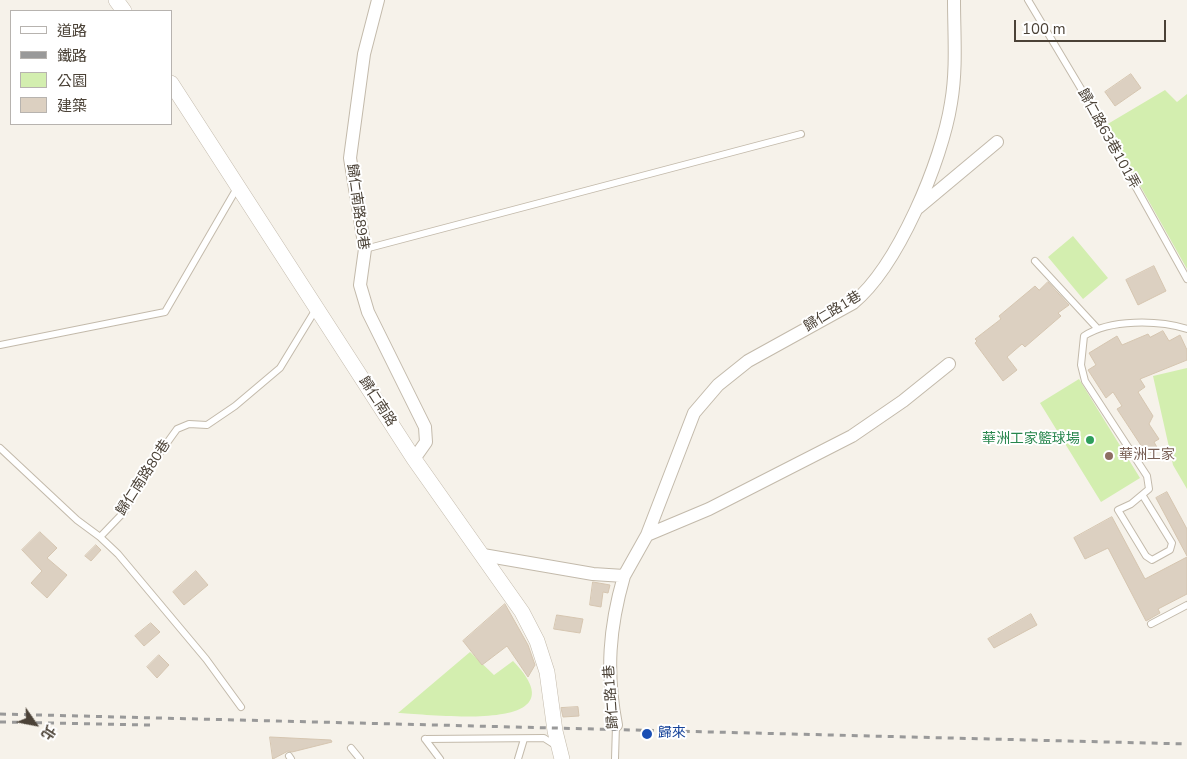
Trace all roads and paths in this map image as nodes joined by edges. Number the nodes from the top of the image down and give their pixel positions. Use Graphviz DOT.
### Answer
graph roads {
  1 [pos="378,0"];
  2 [pos="954,0"];
  3 [pos="1028,0"];
  4 [pos="172,85"];
  5 [pos="801,134"];
  6 [pos="997,142"];
  7 [pos="238,185"];
  8 [pos="915,210"];
  9 [pos="365,249"];
  10 [pos="1035,261"];
  11 [pos="1187,279"];
  12 [pos="317,308"];
  13 [pos="1097,328"];
  14 [pos="1187,329"];
  15 [pos="0,345"];
  16 [pos="949,364"];
  17 [pos="0,448"];
  18 [pos="414,459"];
  19 [pos="1143,496"];
  20 [pos="647,535"];
  21 [pos="100,537"];
  22 [pos="484,555"];
  23 [pos="624,576"];
  24 [pos="1187,605"];
  25 [pos="1151,624"];
  26 [pos="241,707"];
  27 [pos="616,725"];
  28 [pos="524,739"];
  29 [pos="351,748"];
  30 [pos="560,753"];
  31 [pos="360,759"];
  32 [pos="440,759"];
  33 [pos="518,759"];
  34 [pos="615,759"];
  1 -- 9 [label="street, 歸仁南路89巷"];
  2 -- 8 [label="street, 歸仁路1巷"];
  3 -- 11 [label="lane, 歸仁路63巷101弄"];
  4 -- 7 [label="street, 歸仁南路"];
  5 -- 9 [label="lane"];
  6 -- 8 [label="street"];
  7 -- 12 [label="street, 歸仁南路"];
  7 -- 15 [label="lane"];
  8 -- 20 [label="street, 歸仁路1巷"];
  9 -- 18 [label="street, 歸仁南路89巷"];
  10 -- 13 [label="lane"];
  12 -- 18 [label="street, 歸仁南路"];
  12 -- 21 [label="lane, 歸仁南路80巷"];
  13 -- 14 [label="lane"];
  13 -- 19 [label="lane"];
  16 -- 20 [label="street"];
  17 -- 21 [label="lane"];
  18 -- 22 [label="street, 歸仁南路"];
  19 -- 19 [label="lane"];
  20 -- 23 [label="street, 歸仁路1巷"];
  21 -- 26 [label="lane"];
  22 -- 23 [label="street"];
  22 -- 30 [label="street, 歸仁南路"];
  23 -- 27 [label="street, 歸仁路1巷"];
  24 -- 25 [label="lane"];
  27 -- 34 [label="lane, 歸仁路1巷"];
  28 -- 30 [label="lane"];
  28 -- 32 [label="lane"];
  28 -- 33 [label="lane"];
  29 -- 31 [label="lane"];
}
